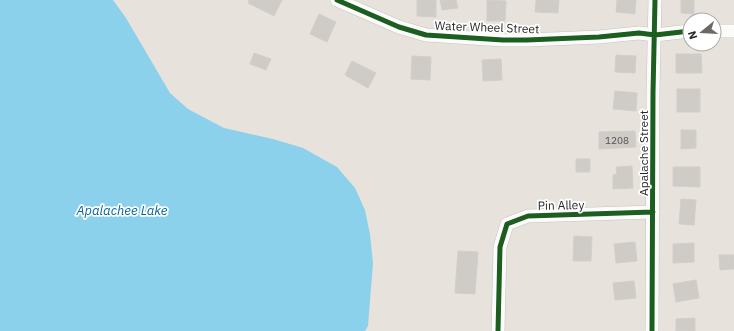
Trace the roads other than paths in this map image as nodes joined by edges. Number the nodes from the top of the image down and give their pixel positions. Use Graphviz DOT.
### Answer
graph roads {
  1 [pos="337,0"];
  2 [pos="655,0"];
  3 [pos="722,31"];
  4 [pos="682,32"];
  5 [pos="734,32"];
  6 [pos="655,35"];
  7 [pos="653,212"];
  8 [pos="498,331"];
  9 [pos="652,331"];
  1 -- 6 [label="street, Water Wheel Street"];
  2 -- 6 [label="street, Apalache Street"];
  3 -- 5 [label="street"];
  4 -- 6 [label="street, Water Wheel Street"];
  6 -- 7 [label="street, Apalache Street"];
  7 -- 8 [label="street, Pin Alley"];
  7 -- 9 [label="street, Apalache Street"];
}
